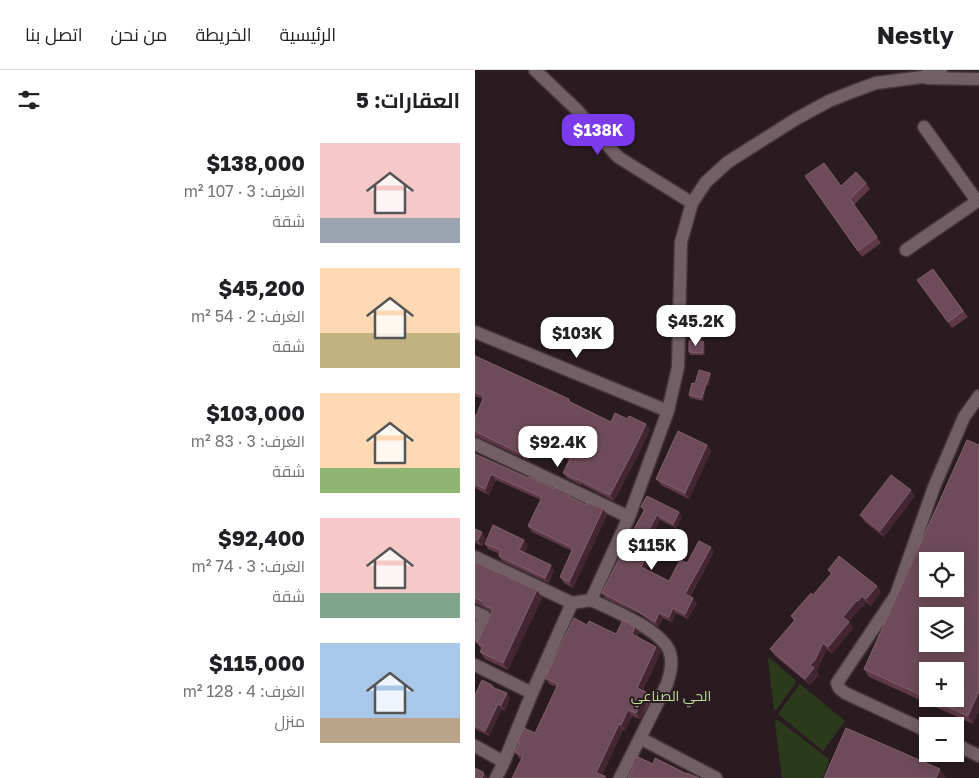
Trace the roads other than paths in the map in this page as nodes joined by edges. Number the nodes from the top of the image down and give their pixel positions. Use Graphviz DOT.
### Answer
graph roads {
  1 [pos="535,70"];
  2 [pos="941,70"];
  3 [pos="922,77"];
  4 [pos="979,79"];
  5 [pos="924,127"];
  6 [pos="978,201"];
  7 [pos="693,203"];
  8 [pos="906,250"];
  9 [pos="475,332"];
  10 [pos="979,396"];
  11 [pos="668,411"];
  12 [pos="475,444"];
  13 [pos="629,517"];
  14 [pos="475,557"];
  15 [pos="591,600"];
  16 [pos="572,603"];
  17 [pos="475,612"];
  18 [pos="475,636"];
  19 [pos="475,665"];
  20 [pos="532,693"];
  21 [pos="919,727"];
  22 [pos="640,738"];
  23 [pos="475,746"];
  24 [pos="964,748"];
  25 [pos="979,756"];
  26 [pos="504,762"];
  27 [pos="496,778"];
  28 [pos="620,778"];
  29 [pos="716,778"];
  1 -- 7 [label="street"];
  2 -- 3 [label="street"];
  3 -- 4 [label="street"];
  3 -- 7 [label="street"];
  5 -- 6 [label="street"];
  6 -- 8 [label="street"];
  7 -- 11 [label="street"];
  9 -- 11 [label="street"];
  10 -- 21 [label="street"];
  11 -- 13 [label="street"];
  12 -- 13 [label="street"];
  13 -- 15 [label="street"];
  14 -- 16 [label="street"];
  15 -- 16 [label="street"];
  15 -- 22 [label="street"];
  16 -- 20 [label="street"];
  17 -- 18 [label="street"];
  19 -- 20 [label="street"];
  20 -- 26 [label="street"];
  22 -- 28 [label="street"];
  22 -- 29 [label="street"];
  23 -- 26 [label="street"];
  24 -- 25 [label="street"];
  26 -- 27 [label="street"];
}
